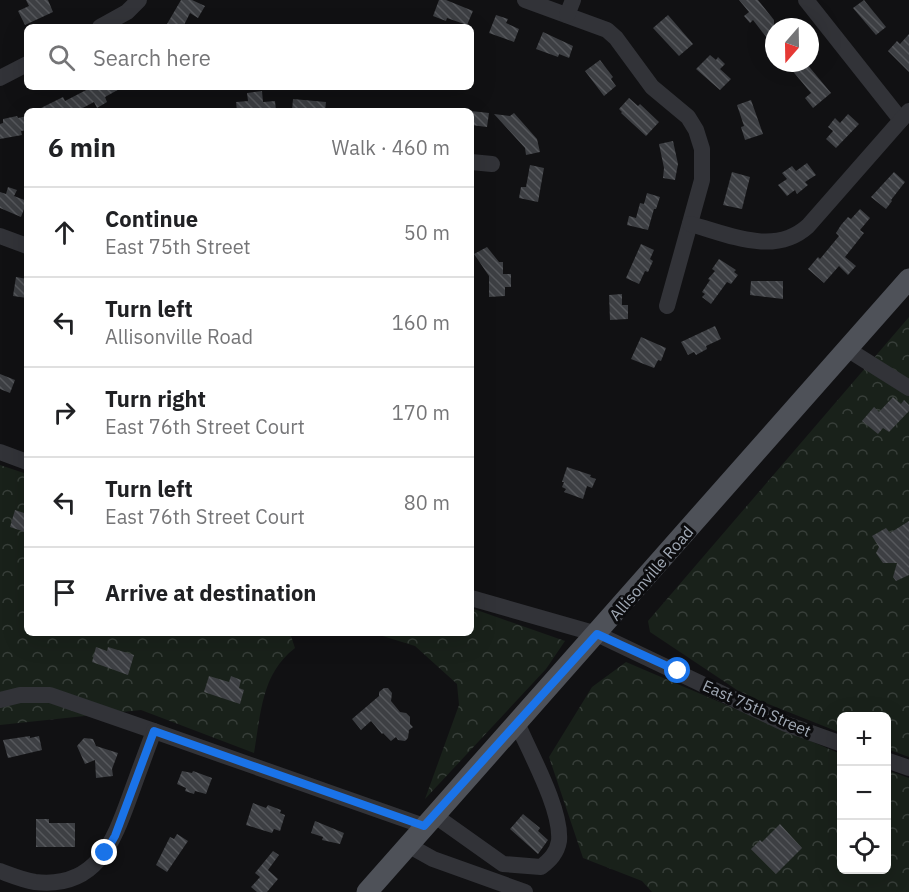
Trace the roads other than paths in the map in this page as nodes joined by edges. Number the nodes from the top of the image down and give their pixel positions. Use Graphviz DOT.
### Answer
graph roads {
  1 [pos="139,0"];
  2 [pos="525,0"];
  3 [pos="806,0"];
  4 [pos="570,7"];
  5 [pos="105,24"];
  6 [pos="24,66"];
  7 [pos="0,78"];
  8 [pos="905,115"];
  9 [pos="474,162"];
  10 [pos="492,164"];
  11 [pos="690,224"];
  12 [pos="0,237"];
  13 [pos="24,245"];
  14 [pos="909,279"];
  15 [pos="667,306"];
  16 [pos="847,349"];
  17 [pos="909,388"];
  18 [pos="0,452"];
  19 [pos="24,461"];
  20 [pos="474,599"];
  21 [pos="597,634"];
  22 [pos="0,700"];
  23 [pos="517,723"];
  24 [pos="154,731"];
  25 [pos="837,742"];
  26 [pos="891,762"];
  27 [pos="909,768"];
  28 [pos="429,821"];
  29 [pos="408,845"];
  30 [pos="0,871"];
  31 [pos="367,892"];
  32 [pos="525,892"];
  1 -- 5 [label="street"];
  2 -- 4 [label="street"];
  3 -- 8 [label="street"];
  4 -- 11 [label="street"];
  6 -- 7 [label="street"];
  8 -- 11 [label="street"];
  9 -- 10 [label="street"];
  11 -- 15 [label="street"];
  12 -- 13 [label="street"];
  14 -- 16 [label="main road, Allisonville Road"];
  16 -- 17 [label="street"];
  16 -- 21 [label="main road, Allisonville Road"];
  18 -- 19 [label="street"];
  20 -- 21 [label="street, East 75th Street"];
  21 -- 23 [label="main road, Allisonville Road"];
  21 -- 25 [label="street, East 75th Street"];
  22 -- 24 [label="street"];
  23 -- 28 [label="main road, Allisonville Road"];
  23 -- 28 [label="street"];
  24 -- 28 [label="street"];
  24 -- 30 [label="street"];
  26 -- 27 [label="street"];
  28 -- 29 [label="main road, Allisonville Road"];
  29 -- 31 [label="main road, Allisonville Road"];
  29 -- 32 [label="street"];
}
